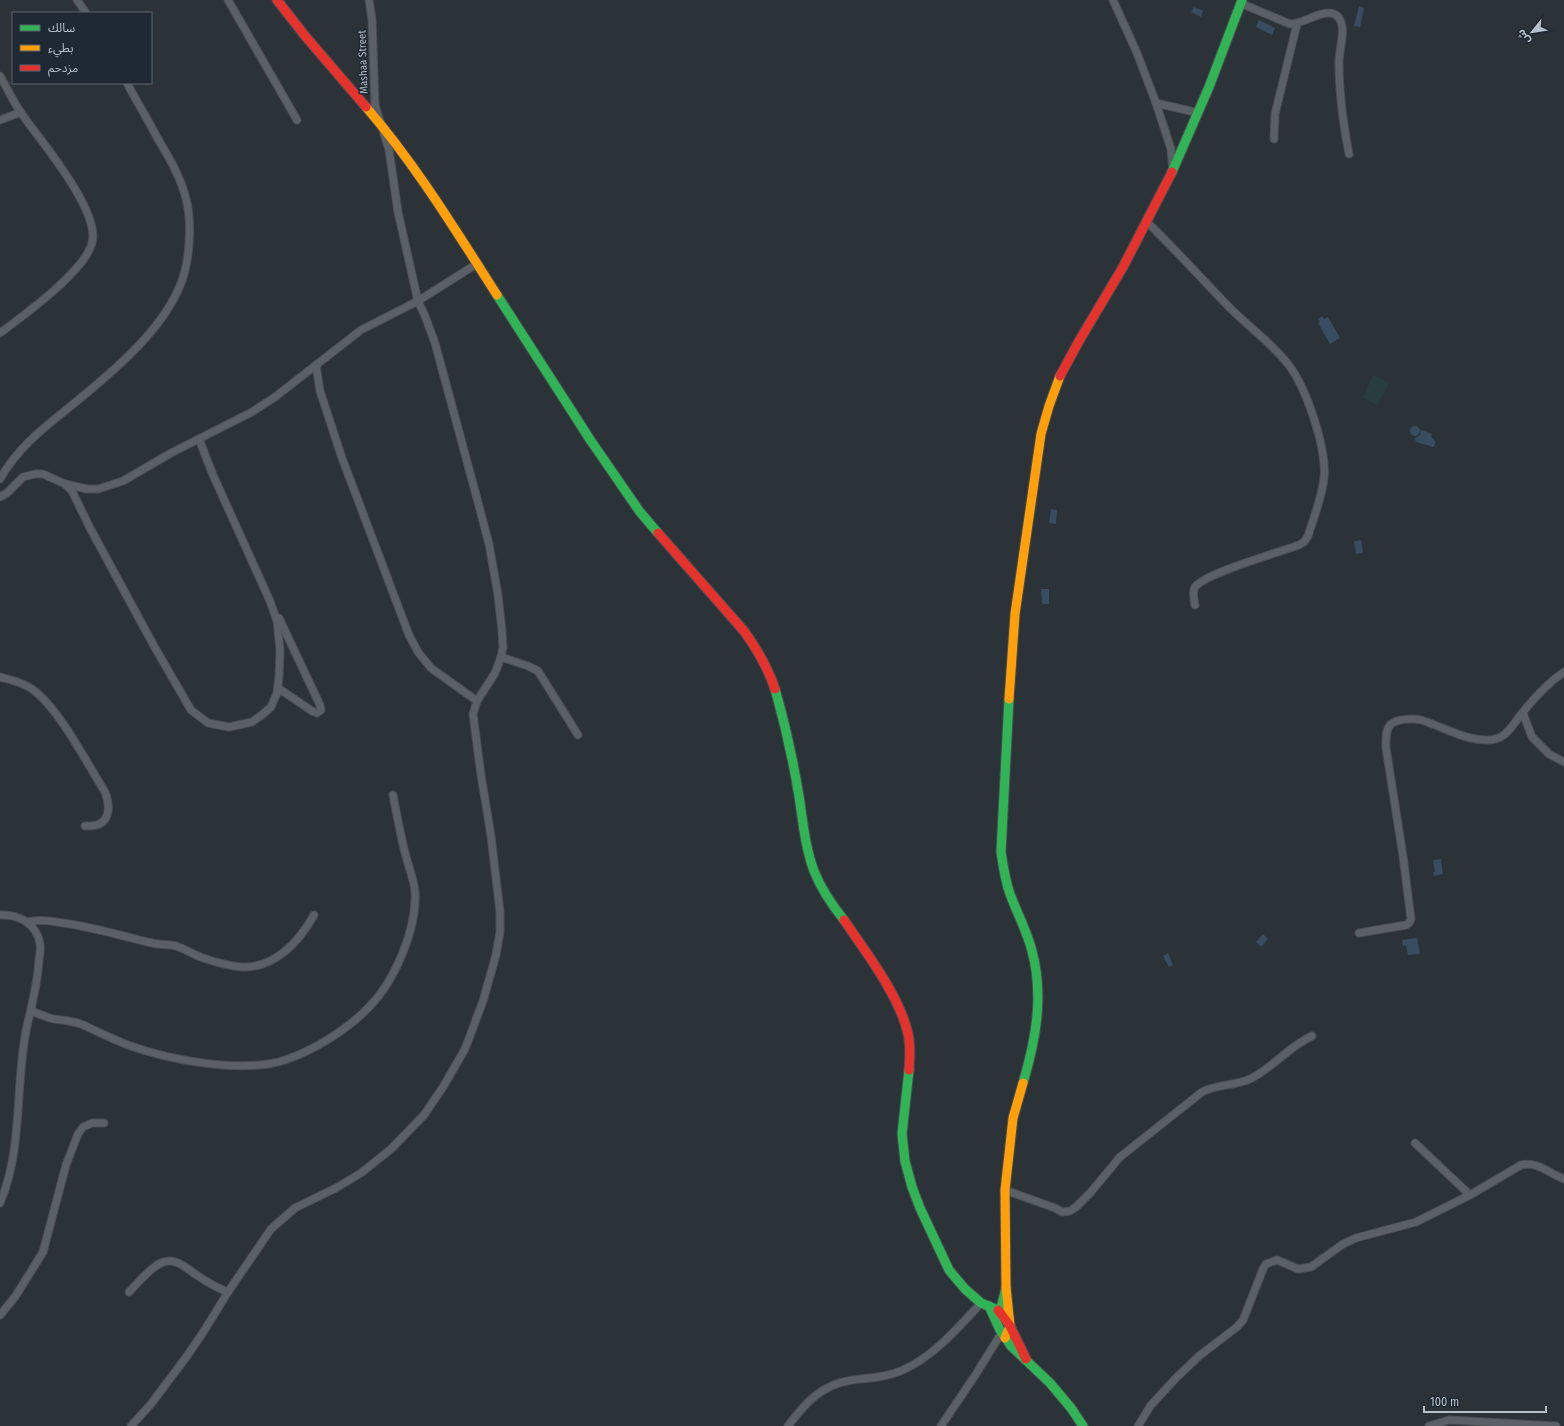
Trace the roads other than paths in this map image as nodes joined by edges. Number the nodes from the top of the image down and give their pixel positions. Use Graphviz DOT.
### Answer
graph roads {
  1 [pos="77,0"];
  2 [pos="228,0"];
  3 [pos="277,0"];
  4 [pos="370,0"];
  5 [pos="1113,0"];
  6 [pos="1241,2"];
  7 [pos="85,12"];
  8 [pos="1297,24"];
  9 [pos="0,76"];
  10 [pos="128,84"];
  11 [pos="1156,103"];
  12 [pos="21,112"];
  13 [pos="1199,113"];
  14 [pos="0,120"];
  15 [pos="297,120"];
  16 [pos="380,123"];
  17 [pos="1274,139"];
  18 [pos="1349,154"];
  19 [pos="1173,171"];
  20 [pos="1147,222"];
  21 [pos="478,263"];
  22 [pos="418,301"];
  23 [pos="0,333"];
  24 [pos="316,365"];
  25 [pos="199,439"];
  26 [pos="0,479"];
  27 [pos="65,484"];
  28 [pos="0,497"];
  29 [pos="270,601"];
  30 [pos="1195,605"];
  31 [pos="501,657"];
  32 [pos="1564,672"];
  33 [pos="0,677"];
  34 [pos="278,688"];
  35 [pos="477,701"];
  36 [pos="1522,712"];
  37 [pos="578,735"];
  38 [pos="1564,762"];
  39 [pos="393,795"];
  40 [pos="84,826"];
  41 [pos="0,915"];
  42 [pos="314,915"];
  43 [pos="27,922"];
  44 [pos="1359,933"];
  45 [pos="31,1011"];
  46 [pos="1312,1036"];
  47 [pos="104,1123"];
  48 [pos="1415,1144"];
  49 [pos="1564,1179"];
  50 [pos="1005,1190"];
  51 [pos="1470,1195"];
  52 [pos="0,1203"];
  53 [pos="1006,1287"];
  54 [pos="129,1292"];
  55 [pos="228,1292"];
  56 [pos="985,1304"];
  57 [pos="1000,1312"];
  58 [pos="0,1315"];
  59 [pos="996,1322"];
  60 [pos="1010,1326"];
  61 [pos="1004,1335"];
  62 [pos="1026,1359"];
  63 [pos="131,1426"];
  64 [pos="788,1426"];
  65 [pos="941,1426"];
  66 [pos="1083,1426"];
  67 [pos="1138,1426"];
  68 [pos="1428,1426"];
  69 [pos="1556,1426"];
  1 -- 7 [label="street"];
  2 -- 15 [label="street"];
  3 -- 16 [label="street"];
  4 -- 16 [label="street, Mashaa Street"];
  5 -- 11 [label="street"];
  6 -- 8 [label="street"];
  6 -- 13 [label="street"];
  8 -- 17 [label="street"];
  8 -- 18 [label="street"];
  9 -- 12 [label="street"];
  10 -- 26 [label="street"];
  11 -- 13 [label="street"];
  11 -- 19 [label="street"];
  12 -- 14 [label="street"];
  12 -- 23 [label="street"];
  13 -- 19 [label="street"];
  16 -- 21 [label="street"];
  16 -- 22 [label="street, Mashaa Street"];
  19 -- 20 [label="street"];
  20 -- 30 [label="street"];
  20 -- 50 [label="street"];
  21 -- 22 [label="street"];
  21 -- 56 [label="street"];
  22 -- 24 [label="street"];
  22 -- 31 [label="street, Mashaa Street"];
  24 -- 25 [label="street"];
  24 -- 35 [label="street"];
  25 -- 27 [label="street"];
  25 -- 29 [label="street"];
  27 -- 28 [label="street"];
  27 -- 34 [label="street"];
  29 -- 34 [label="street"];
  29 -- 34 [label="street"];
  31 -- 35 [label="street, Mashaa Street"];
  31 -- 37 [label="street"];
  32 -- 36 [label="street"];
  33 -- 40 [label="street"];
  35 -- 55 [label="street"];
  36 -- 38 [label="street"];
  36 -- 44 [label="street"];
  39 -- 45 [label="street"];
  41 -- 43 [label="street"];
  42 -- 43 [label="street"];
  43 -- 45 [label="street"];
  45 -- 52 [label="street"];
  46 -- 50 [label="street"];
  47 -- 58 [label="street"];
  48 -- 51 [label="street"];
  49 -- 51 [label="street"];
  50 -- 53 [label="street"];
  51 -- 67 [label="street"];
  53 -- 57 [label="street"];
  53 -- 60 [label="street"];
  54 -- 55 [label="street"];
  55 -- 63 [label="street"];
  56 -- 57 [label="street"];
  56 -- 59 [label="street"];
  56 -- 64 [label="street"];
  57 -- 59 [label="street"];
  57 -- 60 [label="street"];
  59 -- 61 [label="street"];
  60 -- 61 [label="street"];
  60 -- 62 [label="street"];
  61 -- 62 [label="street"];
  61 -- 65 [label="street"];
  62 -- 66 [label="street"];
  68 -- 69 [label="street"];
}
